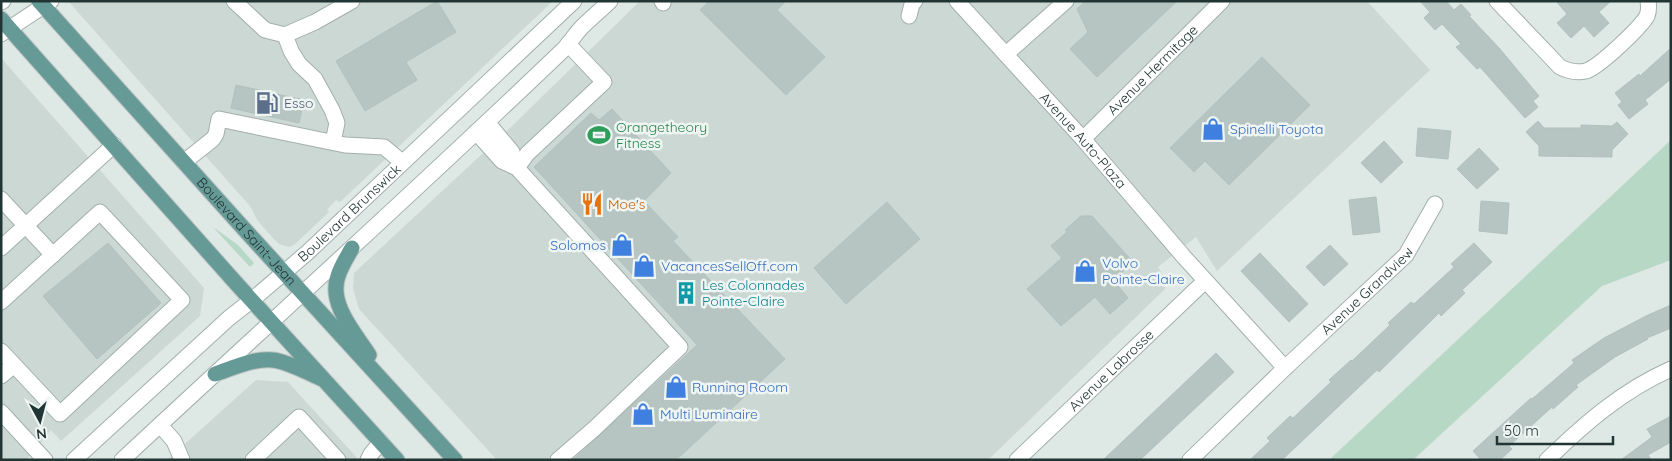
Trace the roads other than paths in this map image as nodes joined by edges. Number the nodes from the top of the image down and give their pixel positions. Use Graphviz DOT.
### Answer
graph roads {
  1 [pos="234,1"];
  2 [pos="352,1"];
  3 [pos="574,1"];
  4 [pos="610,1"];
  5 [pos="915,1"];
  6 [pos="957,1"];
  7 [pos="1066,1"];
  8 [pos="1222,1"];
  9 [pos="1497,1"];
  10 [pos="1648,1"];
  11 [pos="44,3"];
  12 [pos="909,16"];
  13 [pos="4,27"];
  14 [pos="285,35"];
  15 [pos="568,44"];
  16 [pos="1006,54"];
  17 [pos="481,127"];
  18 [pos="1083,139"];
  19 [pos="333,142"];
  20 [pos="114,145"];
  21 [pos="184,162"];
  22 [pos="402,162"];
  23 [pos="517,168"];
  24 [pos="2,200"];
  25 [pos="1436,204"];
  26 [pos="26,225"];
  27 [pos="1,248"];
  28 [pos="352,248"];
  29 [pos="53,254"];
  30 [pos="284,273"];
  31 [pos="1205,281"];
  32 [pos="303,294"];
  33 [pos="252,300"];
  34 [pos="1,302"];
  35 [pos="272,322"];
  36 [pos="6,359"];
  37 [pos="1286,368"];
  38 [pos="1671,369"];
  39 [pos="216,374"];
  40 [pos="1,376"];
  41 [pos="324,380"];
  42 [pos="392,390"];
  43 [pos="1,412"];
  44 [pos="160,424"];
  45 [pos="381,442"];
  46 [pos="1024,458"];
  47 [pos="45,460"];
  48 [pos="74,460"];
  49 [pos="122,460"];
  50 [pos="182,460"];
  51 [pos="253,460"];
  52 [pos="338,460"];
  53 [pos="368,460"];
  54 [pos="397,460"];
  55 [pos="454,460"];
  56 [pos="558,460"];
  57 [pos="1190,460"];
  58 [pos="1547,460"];
  1 -- 14 [label="street"];
  2 -- 14 [label="street"];
  3 -- 22 [label="street, Boulevard Brunswick"];
  4 -- 15 [label="street, Boulevard Brunswick"];
  5 -- 12 [label="street"];
  6 -- 16 [label="street, Avenue Auto-Plaza"];
  7 -- 16 [label="street"];
  8 -- 18 [label="street, Avenue Hermitage"];
  9 -- 10 [label="street"];
  11 -- 13 [label="street"];
  11 -- 21 [label="main road, Boulevard Saint-Jean"];
  13 -- 20 [label="main road"];
  14 -- 19 [label="street"];
  15 -- 17 [label="street, Boulevard Brunswick"];
  15 -- 23 [label="street"];
  16 -- 18 [label="street, Avenue Auto-Plaza"];
  17 -- 23 [label="street"];
  17 -- 28 [label="street, Boulevard Brunswick"];
  18 -- 31 [label="street, Avenue Auto-Plaza"];
  19 -- 21 [label="street"];
  19 -- 22 [label="street"];
  20 -- 26 [label="street"];
  20 -- 33 [label="main road"];
  21 -- 30 [label="main road, Boulevard Saint-Jean"];
  22 -- 30 [label="street, Boulevard Brunswick"];
  23 -- 56 [label="street"];
  24 -- 26 [label="street"];
  25 -- 37 [label="street, Avenue Grandview"];
  26 -- 27 [label="street"];
  26 -- 29 [label="street"];
  28 -- 32 [label="street, Boulevard Brunswick"];
  28 -- 42 [label="main road"];
  29 -- 34 [label="street"];
  29 -- 36 [label="street"];
  30 -- 32 [label="main road, Boulevard Saint-Jean"];
  30 -- 33 [label="street, Boulevard Brunswick"];
  31 -- 37 [label="street"];
  31 -- 46 [label="street, Avenue Labrosse"];
  32 -- 35 [label="street, Boulevard Brunswick"];
  32 -- 42 [label="main road, Boulevard Saint-Jean"];
  33 -- 35 [label="main road"];
  33 -- 48 [label="street, Boulevard Brunswick"];
  35 -- 39 [label="street, Boulevard Brunswick"];
  35 -- 41 [label="main road"];
  36 -- 40 [label="street"];
  37 -- 57 [label="street, Avenue Grandview"];
  38 -- 58 [label="street"];
  39 -- 41 [label="main road"];
  39 -- 44 [label="street, Boulevard Brunswick"];
  41 -- 45 [label="main road"];
  42 -- 55 [label="main road, Boulevard Saint-Jean"];
  43 -- 47 [label="street"];
  44 -- 49 [label="street, Boulevard Brunswick"];
  44 -- 50 [label="street"];
  45 -- 53 [label="street"];
  45 -- 54 [label="main road"];
  51 -- 52 [label="street"];
}
